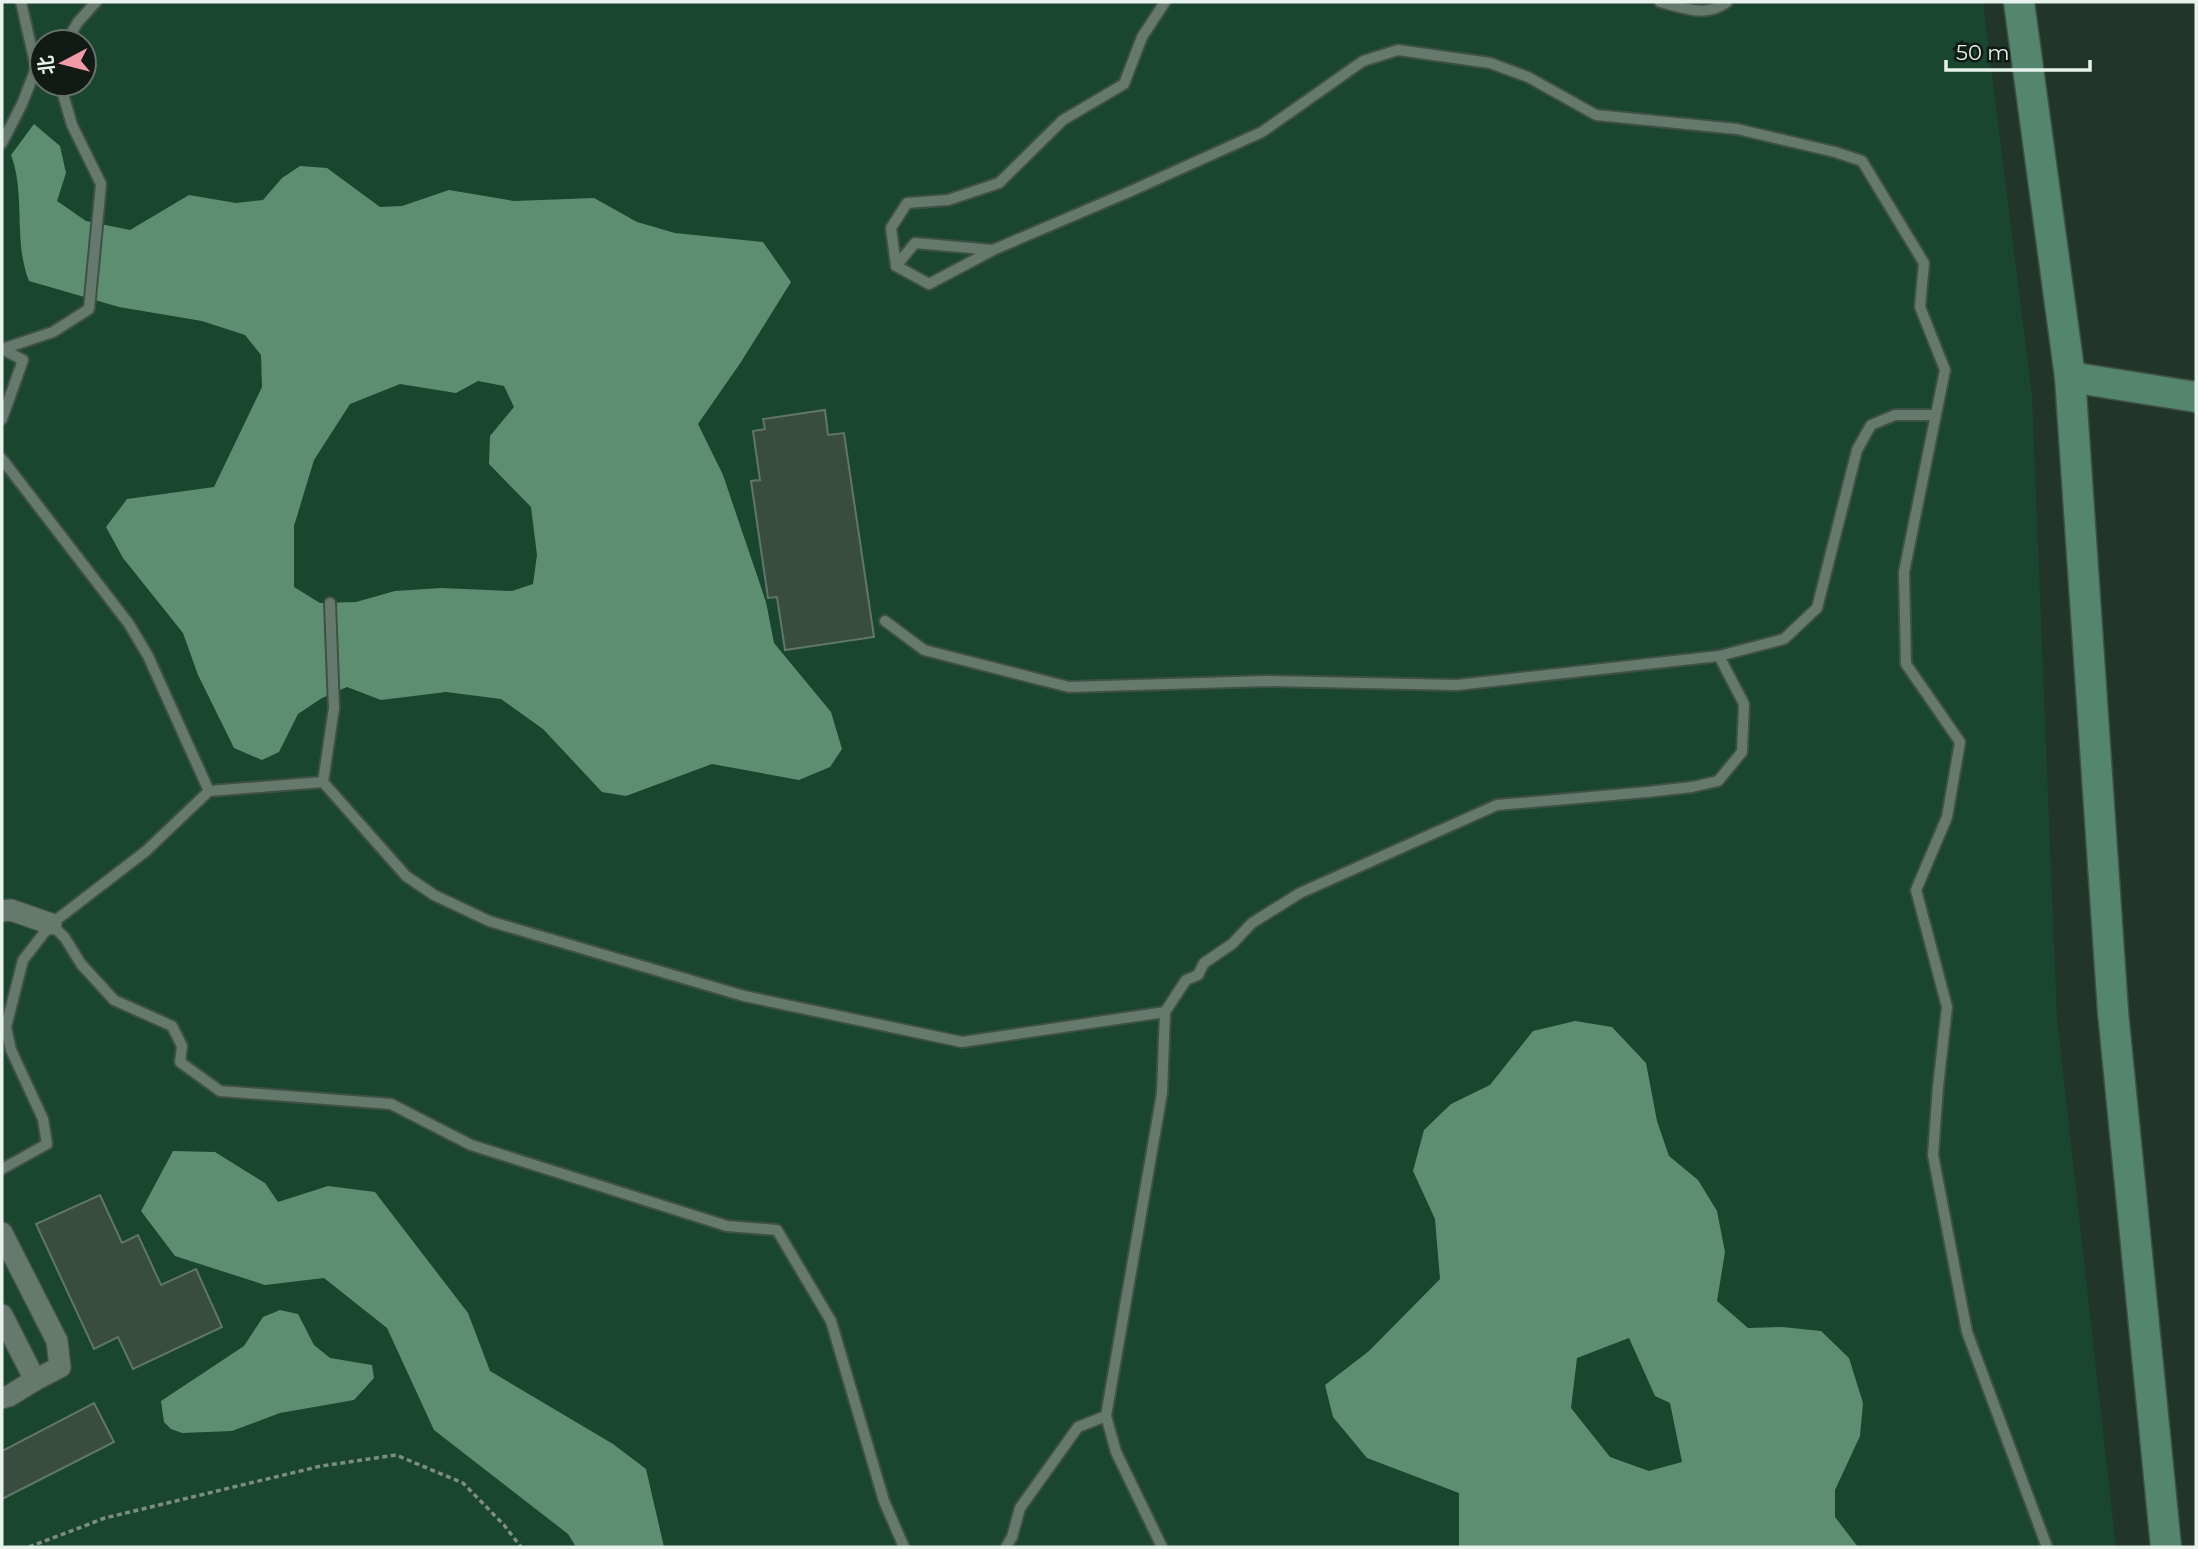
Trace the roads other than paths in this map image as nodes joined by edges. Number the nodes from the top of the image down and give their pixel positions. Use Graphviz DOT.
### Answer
graph roads {
  1 [pos="20,2"];
  2 [pos="96,2"];
  3 [pos="1165,2"];
  4 [pos="1660,2"];
  5 [pos="1727,2"];
  6 [pos="2019,2"];
  7 [pos="74,28"];
  8 [pos="28,29"];
  9 [pos="28,91"];
  10 [pos="64,98"];
  11 [pos="2,143"];
  12 [pos="993,250"];
  13 [pos="896,267"];
  14 [pos="2,349"];
  15 [pos="2070,377"];
  16 [pos="2196,397"];
  17 [pos="1936,415"];
  18 [pos="2,418"];
  19 [pos="2,459"];
  20 [pos="330,603"];
  21 [pos="885,621"];
  22 [pos="1719,656"];
  23 [pos="323,782"];
  24 [pos="209,791"];
  25 [pos="2,911"];
  26 [pos="51,924"];
  27 [pos="1165,1012"];
  28 [pos="2,1169"];
  29 [pos="2,1233"];
  30 [pos="2,1315"];
  31 [pos="35,1380"];
  32 [pos="2,1398"];
  33 [pos="1106,1416"];
  34 [pos="904,1547"];
  35 [pos="1006,1547"];
  36 [pos="1162,1547"];
  37 [pos="2047,1547"];
  38 [pos="2166,1547"];
  1 -- 8 [label="lane"];
  2 -- 7 [label="lane"];
  3 -- 13 [label="lane"];
  4 -- 5 [label="lane"];
  6 -- 15 [label="street"];
  9 -- 11 [label="lane"];
  10 -- 14 [label="lane"];
  12 -- 13 [label="lane"];
  12 -- 13 [label="lane"];
  12 -- 17 [label="lane"];
  14 -- 18 [label="lane"];
  15 -- 16 [label="street"];
  15 -- 38 [label="street"];
  17 -- 22 [label="lane"];
  17 -- 37 [label="lane"];
  19 -- 24 [label="lane"];
  20 -- 23 [label="lane"];
  21 -- 22 [label="lane"];
  22 -- 27 [label="lane"];
  23 -- 24 [label="lane"];
  23 -- 27 [label="lane"];
  24 -- 26 [label="lane"];
  25 -- 26 [label="street"];
  26 -- 28 [label="lane"];
  26 -- 34 [label="lane"];
  27 -- 33 [label="lane"];
  29 -- 31 [label="street"];
  30 -- 31 [label="street"];
  31 -- 32 [label="street"];
  33 -- 35 [label="lane"];
  33 -- 36 [label="lane"];
}
